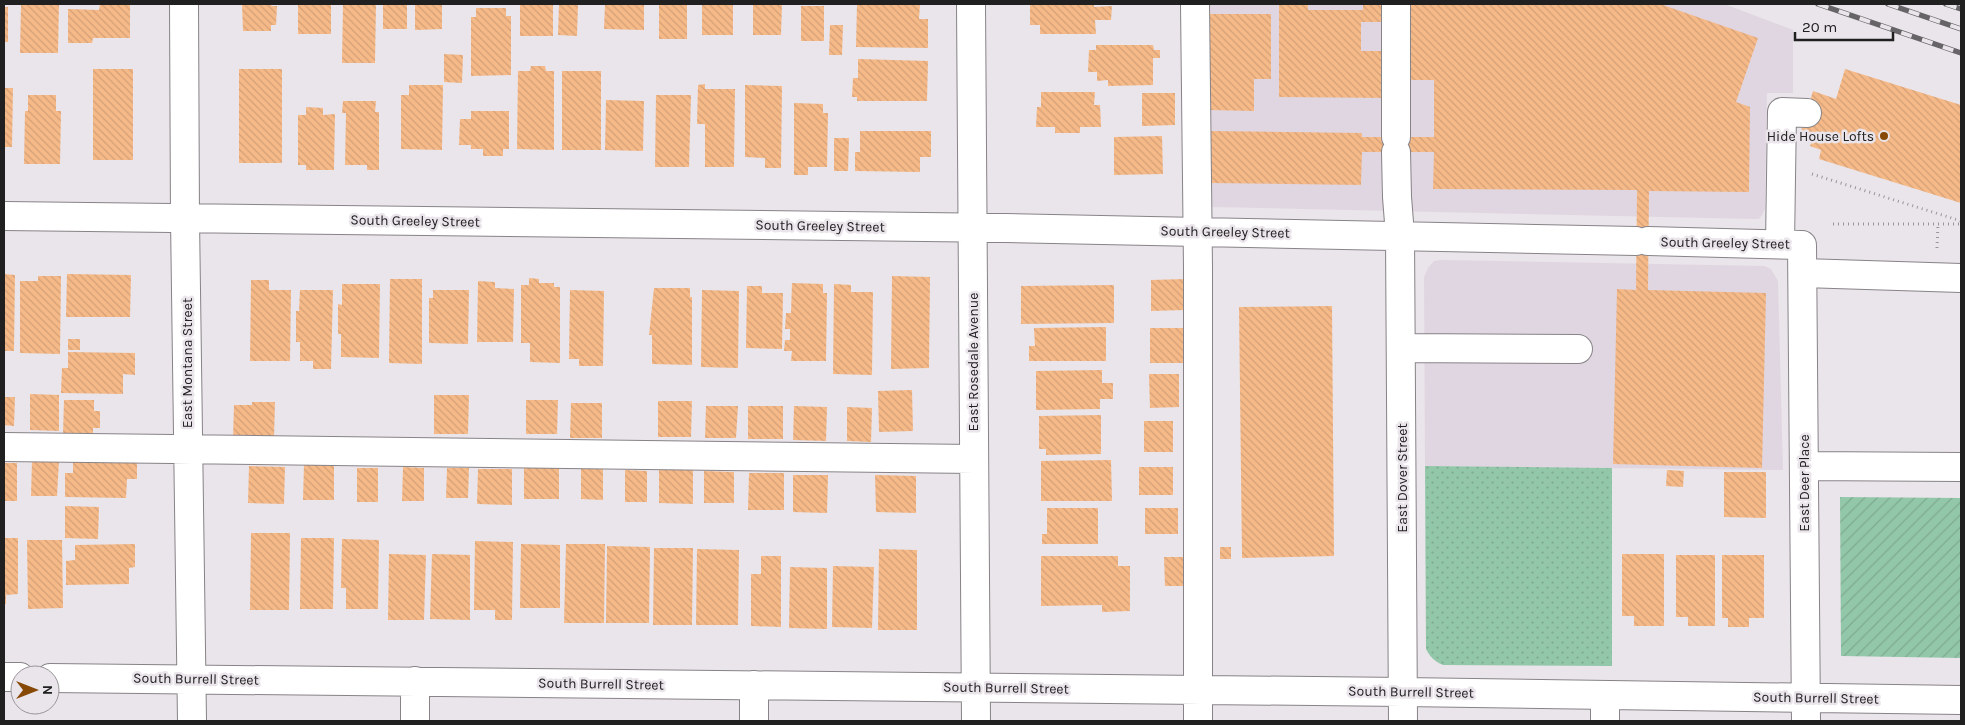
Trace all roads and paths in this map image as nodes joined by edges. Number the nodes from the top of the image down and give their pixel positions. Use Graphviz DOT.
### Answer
graph roads {
  1 [pos="184,4"];
  2 [pos="971,4"];
  3 [pos="1195,4"];
  4 [pos="1396,4"];
  5 [pos="1806,113"];
  6 [pos="1808,173"];
  7 [pos="4,216"];
  8 [pos="185,219"];
  9 [pos="1961,222"];
  10 [pos="1833,224"];
  11 [pos="972,228"];
  12 [pos="1197,231"];
  13 [pos="1400,235"];
  14 [pos="1791,244"];
  15 [pos="1803,272"];
  16 [pos="1961,278"];
  17 [pos="1401,348"];
  18 [pos="1578,349"];
  19 [pos="4,447"];
  20 [pos="188,448"];
  21 [pos="974,459"];
  22 [pos="1804,466"];
  23 [pos="1961,467"];
  24 [pos="60,678"];
  25 [pos="191,680"];
  26 [pos="415,682"];
  27 [pos="754,686"];
  28 [pos="976,688"];
  29 [pos="1199,690"];
  30 [pos="1403,692"];
  31 [pos="1961,700"];
  32 [pos="1604,708"];
  33 [pos="1806,710"];
  34 [pos="192,721"];
  35 [pos="415,721"];
  36 [pos="754,721"];
  37 [pos="976,721"];
  38 [pos="1198,721"];
  39 [pos="1403,721"];
  1 -- 8 [label="street, East Montana Street"];
  2 -- 11 [label="street, East Rosedale Avenue"];
  3 -- 12 [label="street"];
  4 -- 13 [label="street, East Dover Street"];
  5 -- 14 [label="street, East Deer Place"];
  6 -- 9 [label="path"];
  7 -- 8 [label="street, South Greeley Street"];
  8 -- 11 [label="street, South Greeley Street"];
  8 -- 20 [label="street, East Montana Street"];
  9 -- 10 [label="path"];
  11 -- 12 [label="street, South Greeley Street"];
  11 -- 21 [label="street, East Rosedale Avenue"];
  12 -- 13 [label="street, South Greeley Street"];
  12 -- 29 [label="street"];
  13 -- 14 [label="street, South Greeley Street"];
  13 -- 17 [label="street, East Dover Street"];
  14 -- 15 [label="street, East Deer Place"];
  15 -- 16 [label="street"];
  15 -- 22 [label="street, East Deer Place"];
  17 -- 18 [label="street"];
  17 -- 30 [label="street, East Dover Street"];
  19 -- 20 [label="street"];
  20 -- 21 [label="street"];
  20 -- 25 [label="street, East Montana Street"];
  21 -- 28 [label="street, East Rosedale Avenue"];
  22 -- 23 [label="street"];
  22 -- 33 [label="street, East Deer Place"];
  24 -- 25 [label="street, South Burrell Street"];
  25 -- 26 [label="street, South Burrell Street"];
  25 -- 34 [label="street, East Montana Street"];
  26 -- 27 [label="street, South Burrell Street"];
  26 -- 35 [label="street"];
  27 -- 28 [label="street, South Burrell Street"];
  27 -- 36 [label="street"];
  28 -- 29 [label="street, South Burrell Street"];
  28 -- 37 [label="street, East Rosedale Avenue"];
  29 -- 30 [label="street, South Burrell Street"];
  29 -- 38 [label="street"];
  30 -- 32 [label="street, South Burrell Street"];
  30 -- 39 [label="street, East Dover Street"];
  31 -- 33 [label="street, South Burrell Street"];
  32 -- 33 [label="street, South Burrell Street"];
}
